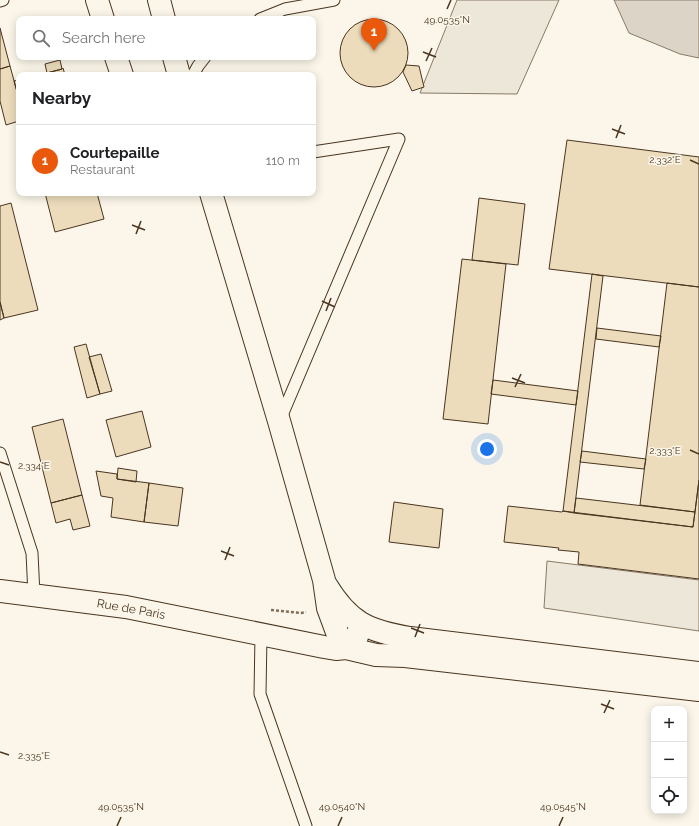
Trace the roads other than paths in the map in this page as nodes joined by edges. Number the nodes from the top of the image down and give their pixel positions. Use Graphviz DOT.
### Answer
graph roads {
  1 [pos="3,0"];
  2 [pos="97,0"];
  3 [pos="159,0"];
  4 [pos="334,0"];
  5 [pos="0,1"];
  6 [pos="102,16"];
  7 [pos="163,16"];
  8 [pos="268,16"];
  9 [pos="117,60"];
  10 [pos="175,60"];
  11 [pos="203,60"];
  12 [pos="121,72"];
  13 [pos="179,72"];
  14 [pos="195,72"];
  15 [pos="316,152"];
  16 [pos="211,196"];
  17 [pos="279,421"];
  18 [pos="0,453"];
  19 [pos="324,580"];
  20 [pos="0,590"];
  21 [pos="34,595"];
  22 [pos="361,624"];
  23 [pos="261,635"];
  24 [pos="353,649"];
  25 [pos="699,673"];
  26 [pos="699,690"];
  27 [pos="306,826"];
  1 -- 5 [label="lane"];
  2 -- 6 [label="street"];
  3 -- 7 [label="street"];
  4 -- 8 [label="lane"];
  9 -- 12 [label="street"];
  10 -- 13 [label="street"];
  11 -- 14 [label="lane"];
  15 -- 17 [label="lane"];
  16 -- 17 [label="street"];
  17 -- 19 [label="street"];
  18 -- 21 [label="lane"];
  19 -- 22 [label="street"];
  19 -- 24 [label="street"];
  20 -- 21 [label="street, Rue de Paris"];
  21 -- 23 [label="street, Rue de Paris"];
  22 -- 24 [label="street"];
  22 -- 25 [label="street"];
  23 -- 24 [label="street, Rue de Paris"];
  23 -- 27 [label="lane"];
  24 -- 26 [label="street"];
}
